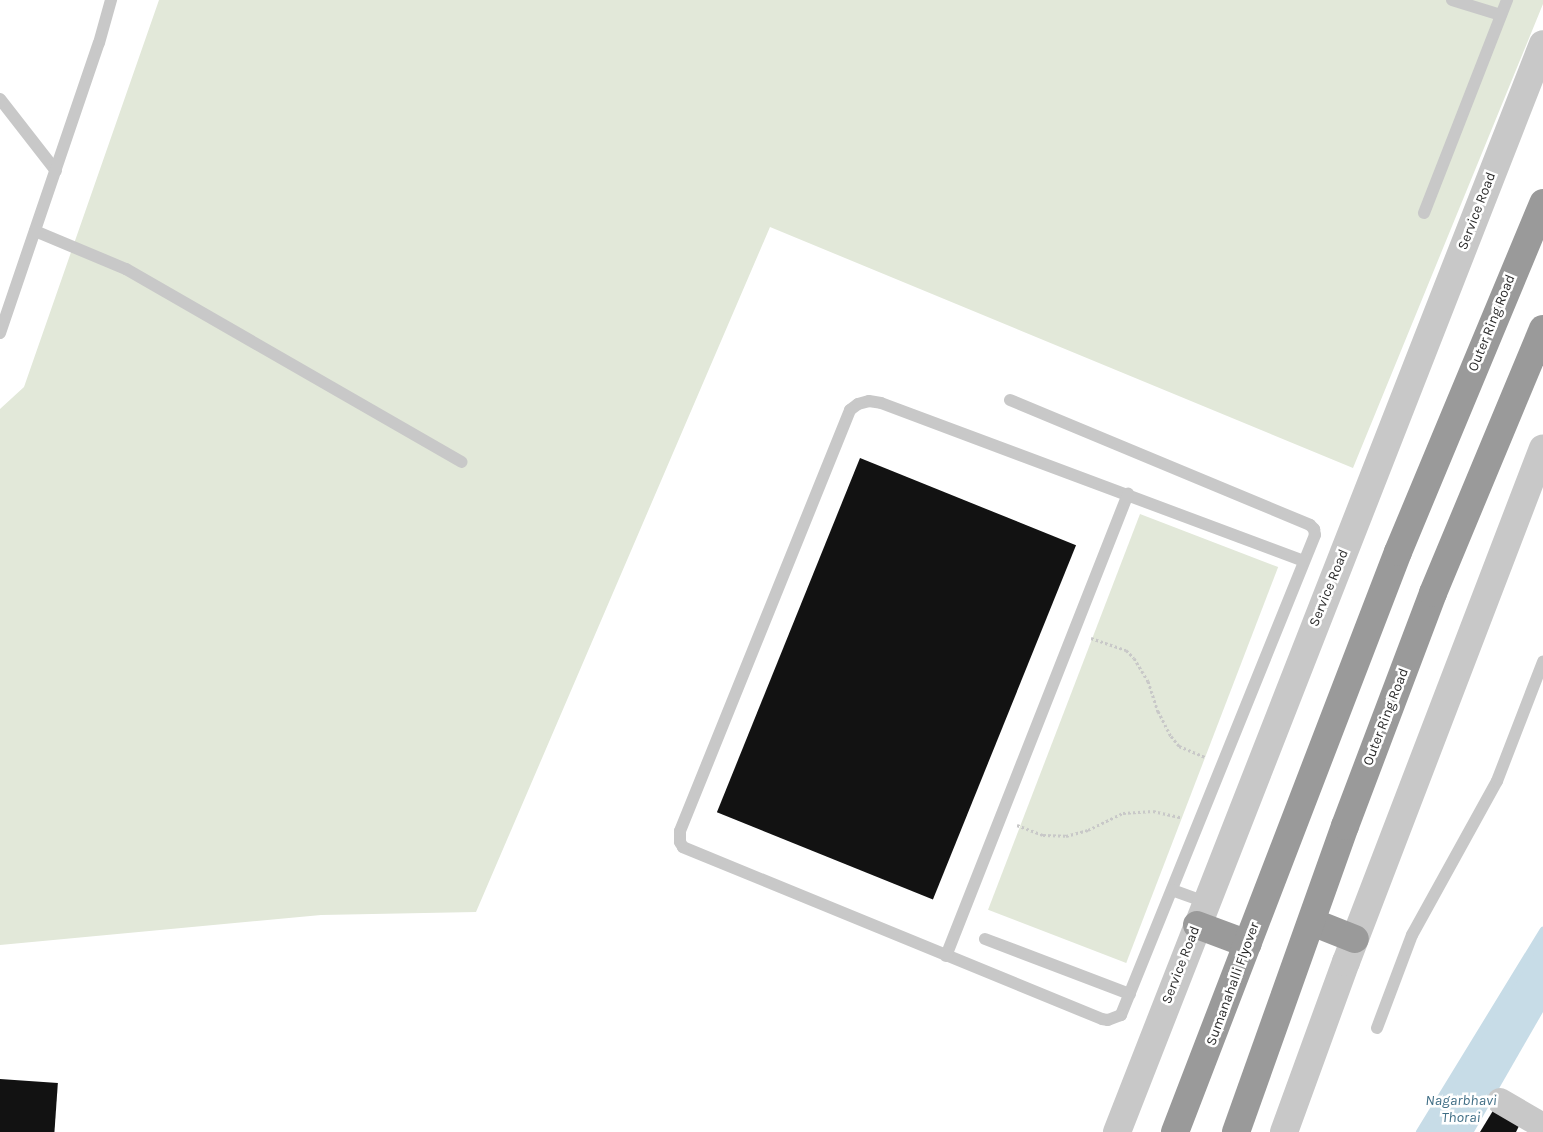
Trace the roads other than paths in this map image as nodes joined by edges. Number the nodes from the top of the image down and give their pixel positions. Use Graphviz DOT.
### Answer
graph roads {
  1 [pos="111,0"];
  2 [pos="1452,0"];
  3 [pos="1507,0"];
  4 [pos="1501,15"];
  5 [pos="1543,44"];
  6 [pos="0,99"];
  7 [pos="56,171"];
  8 [pos="1543,203"];
  9 [pos="1424,213"];
  10 [pos="35,231"];
  11 [pos="1543,329"];
  12 [pos="0,333"];
  13 [pos="1010,400"];
  14 [pos="1543,448"];
  15 [pos="462,462"];
  16 [pos="1128,494"];
  17 [pos="1303,561"];
  18 [pos="1543,662"];
  19 [pos="1288,834"];
  20 [pos="1172,890"];
  21 [pos="1201,913"];
  22 [pos="1312,922"];
  23 [pos="985,939"];
  24 [pos="1355,939"];
  25 [pos="1248,944"];
  26 [pos="946,956"];
  27 [pos="1130,994"];
  28 [pos="1376,1028"];
  29 [pos="1500,1102"];
  30 [pos="1245,1125"];
  31 [pos="1543,1126"];
  32 [pos="1117,1132"];
  33 [pos="1175,1132"];
  34 [pos="1284,1132"];
  1 -- 7 [label="lane"];
  2 -- 4 [label="lane"];
  3 -- 4 [label="lane"];
  4 -- 9 [label="lane"];
  5 -- 21 [label="street, Service Road"];
  6 -- 7 [label="lane"];
  7 -- 10 [label="lane"];
  8 -- 19 [label="highway, Outer Ring Road"];
  10 -- 12 [label="lane"];
  10 -- 15 [label="lane"];
  11 -- 22 [label="highway, Outer Ring Road"];
  13 -- 17 [label="lane"];
  14 -- 24 [label="street"];
  16 -- 17 [label="lane"];
  16 -- 26 [label="lane"];
  16 -- 26 [label="lane"];
  17 -- 20 [label="lane"];
  18 -- 28 [label="lane"];
  19 -- 25 [label="highway, Sumanahalli Flyover"];
  20 -- 21 [label="lane"];
  20 -- 27 [label="lane"];
  21 -- 25 [label="highway"];
  21 -- 32 [label="street, Service Road"];
  22 -- 24 [label="highway"];
  22 -- 30 [label="highway, Outer Ring Road"];
  23 -- 27 [label="lane"];
  24 -- 34 [label="street"];
  25 -- 33 [label="highway, Sumanahalli Flyover"];
  26 -- 27 [label="lane"];
  29 -- 31 [label="street"];
}
